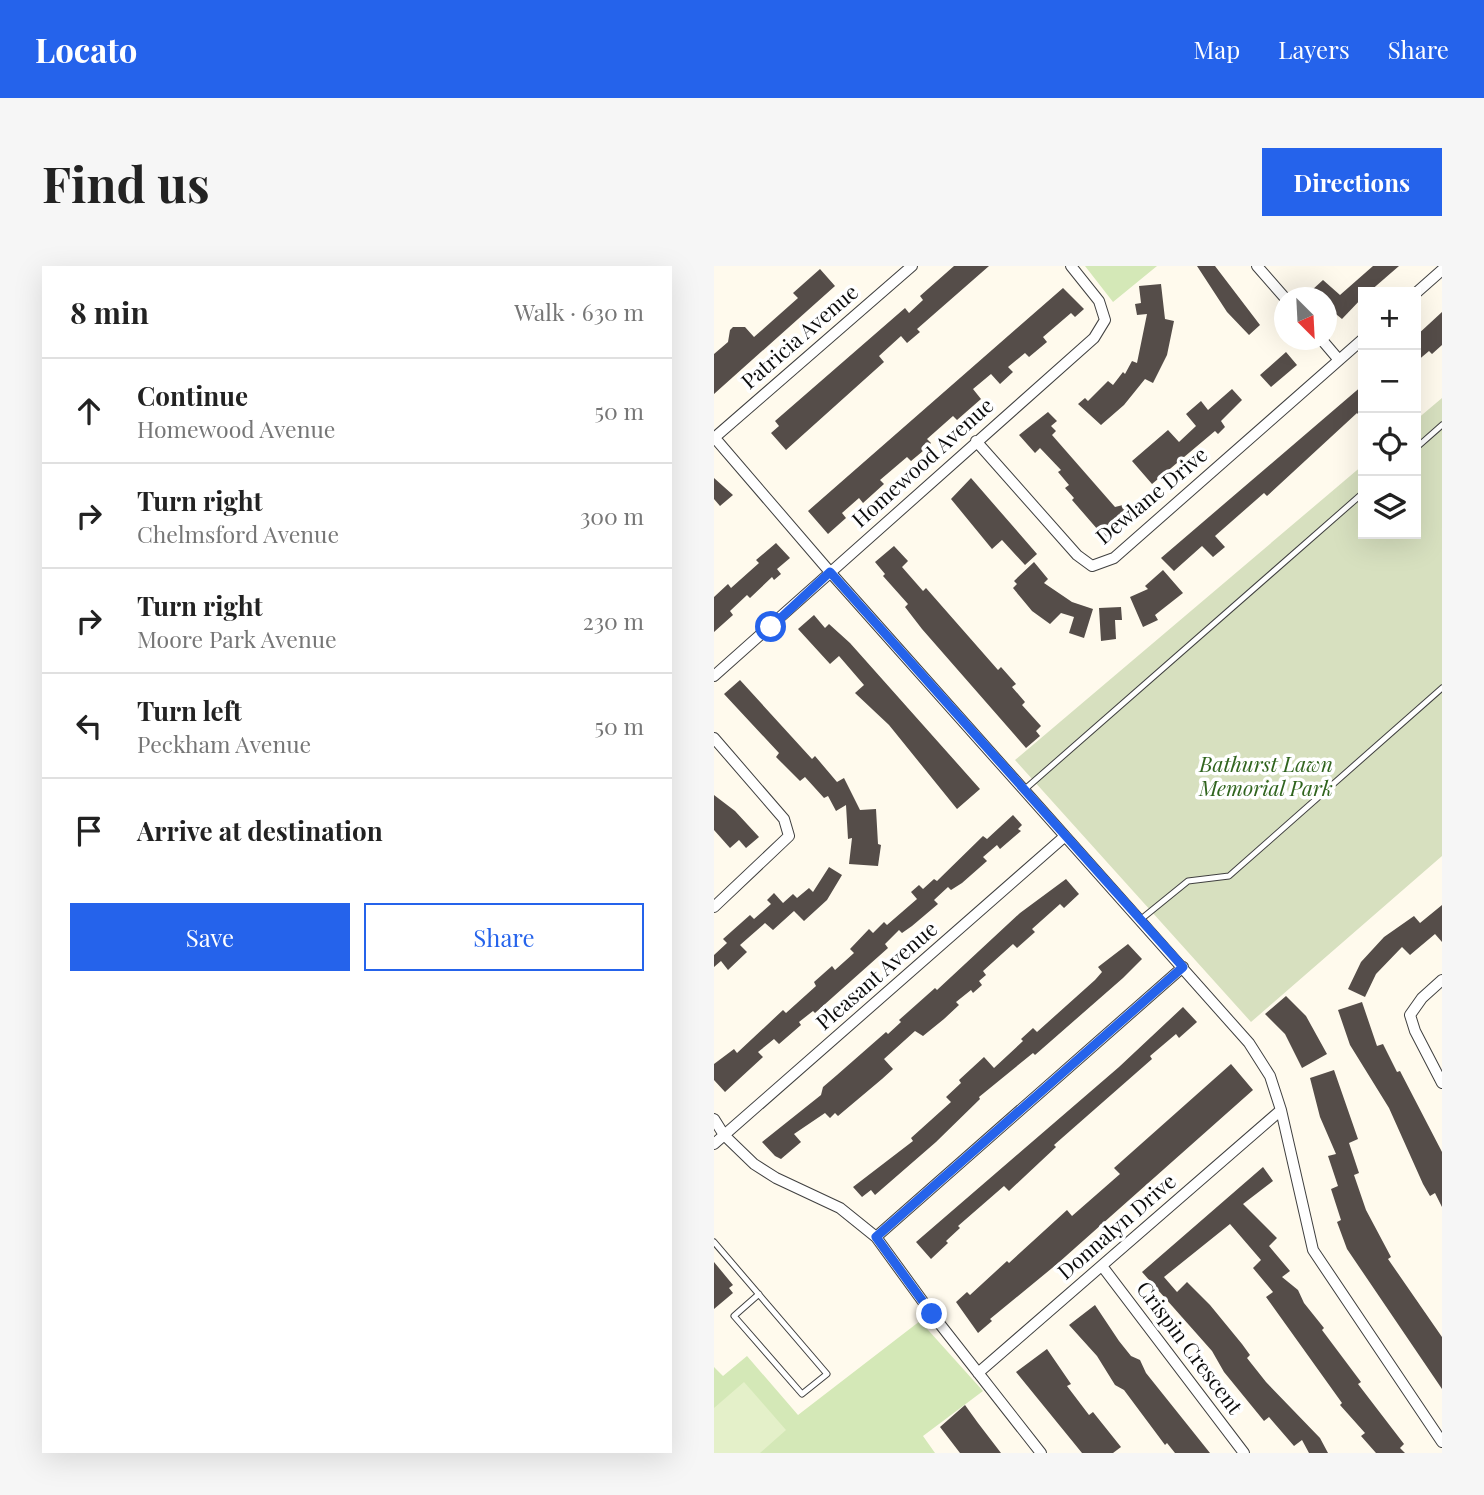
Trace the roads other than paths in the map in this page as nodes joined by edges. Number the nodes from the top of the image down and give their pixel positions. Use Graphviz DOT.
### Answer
graph roads {
  1 [pos="912,266"];
  2 [pos="1071,266"];
  3 [pos="1257,266"];
  4 [pos="1442,270"];
  5 [pos="1275,287"];
  6 [pos="1421,289"];
  7 [pos="1358,343"];
  8 [pos="1330,350"];
  9 [pos="1339,360"];
  10 [pos="1442,425"];
  11 [pos="714,438"];
  12 [pos="976,441"];
  13 [pos="1421,443"];
  14 [pos="1358,498"];
  15 [pos="830,572"];
  16 [pos="714,676"];
  17 [pos="1442,688"];
  18 [pos="714,738"];
  19 [pos="1024,790"];
  20 [pos="1064,836"];
  21 [pos="714,907"];
  22 [pos="1140,920"];
  23 [pos="1183,967"];
  24 [pos="1442,980"];
  25 [pos="1442,1083"];
  26 [pos="1281,1110"];
  27 [pos="714,1119"];
  28 [pos="724,1135"];
  29 [pos="714,1144"];
  30 [pos="876,1237"];
  31 [pos="714,1242"];
  32 [pos="1102,1266"];
  33 [pos="759,1294"];
  34 [pos="978,1373"];
  35 [pos="1442,1442"];
  36 [pos="1041,1453"];
  37 [pos="1244,1453"];
  1 -- 11 [label="street, Patricia Avenue"];
  2 -- 12 [label="street, Homewood Avenue"];
  3 -- 5 [label="street"];
  4 -- 6 [label="street"];
  7 -- 9 [label="street, Dewlane Drive"];
  8 -- 9 [label="street"];
  9 -- 12 [label="street, Dewlane Drive"];
  10 -- 13 [label="lane"];
  11 -- 15 [label="street"];
  12 -- 15 [label="street, Homewood Avenue"];
  14 -- 19 [label="lane"];
  15 -- 16 [label="street, Homewood Avenue"];
  15 -- 19 [label="street"];
  17 -- 22 [label="lane"];
  18 -- 21 [label="street"];
  19 -- 20 [label="street"];
  20 -- 22 [label="street"];
  20 -- 28 [label="street, Pleasant Avenue"];
  22 -- 23 [label="street"];
  23 -- 26 [label="street"];
  23 -- 30 [label="street"];
  24 -- 25 [label="street"];
  26 -- 32 [label="street, Donnalyn Drive"];
  26 -- 35 [label="street"];
  27 -- 28 [label="street"];
  28 -- 29 [label="street, Pleasant Avenue"];
  28 -- 30 [label="street"];
  30 -- 34 [label="street"];
  31 -- 33 [label="lane"];
  32 -- 34 [label="street, Donnalyn Drive"];
  32 -- 37 [label="street, Crispin Crescent"];
  33 -- 33 [label="lane"];
  34 -- 36 [label="street"];
}
